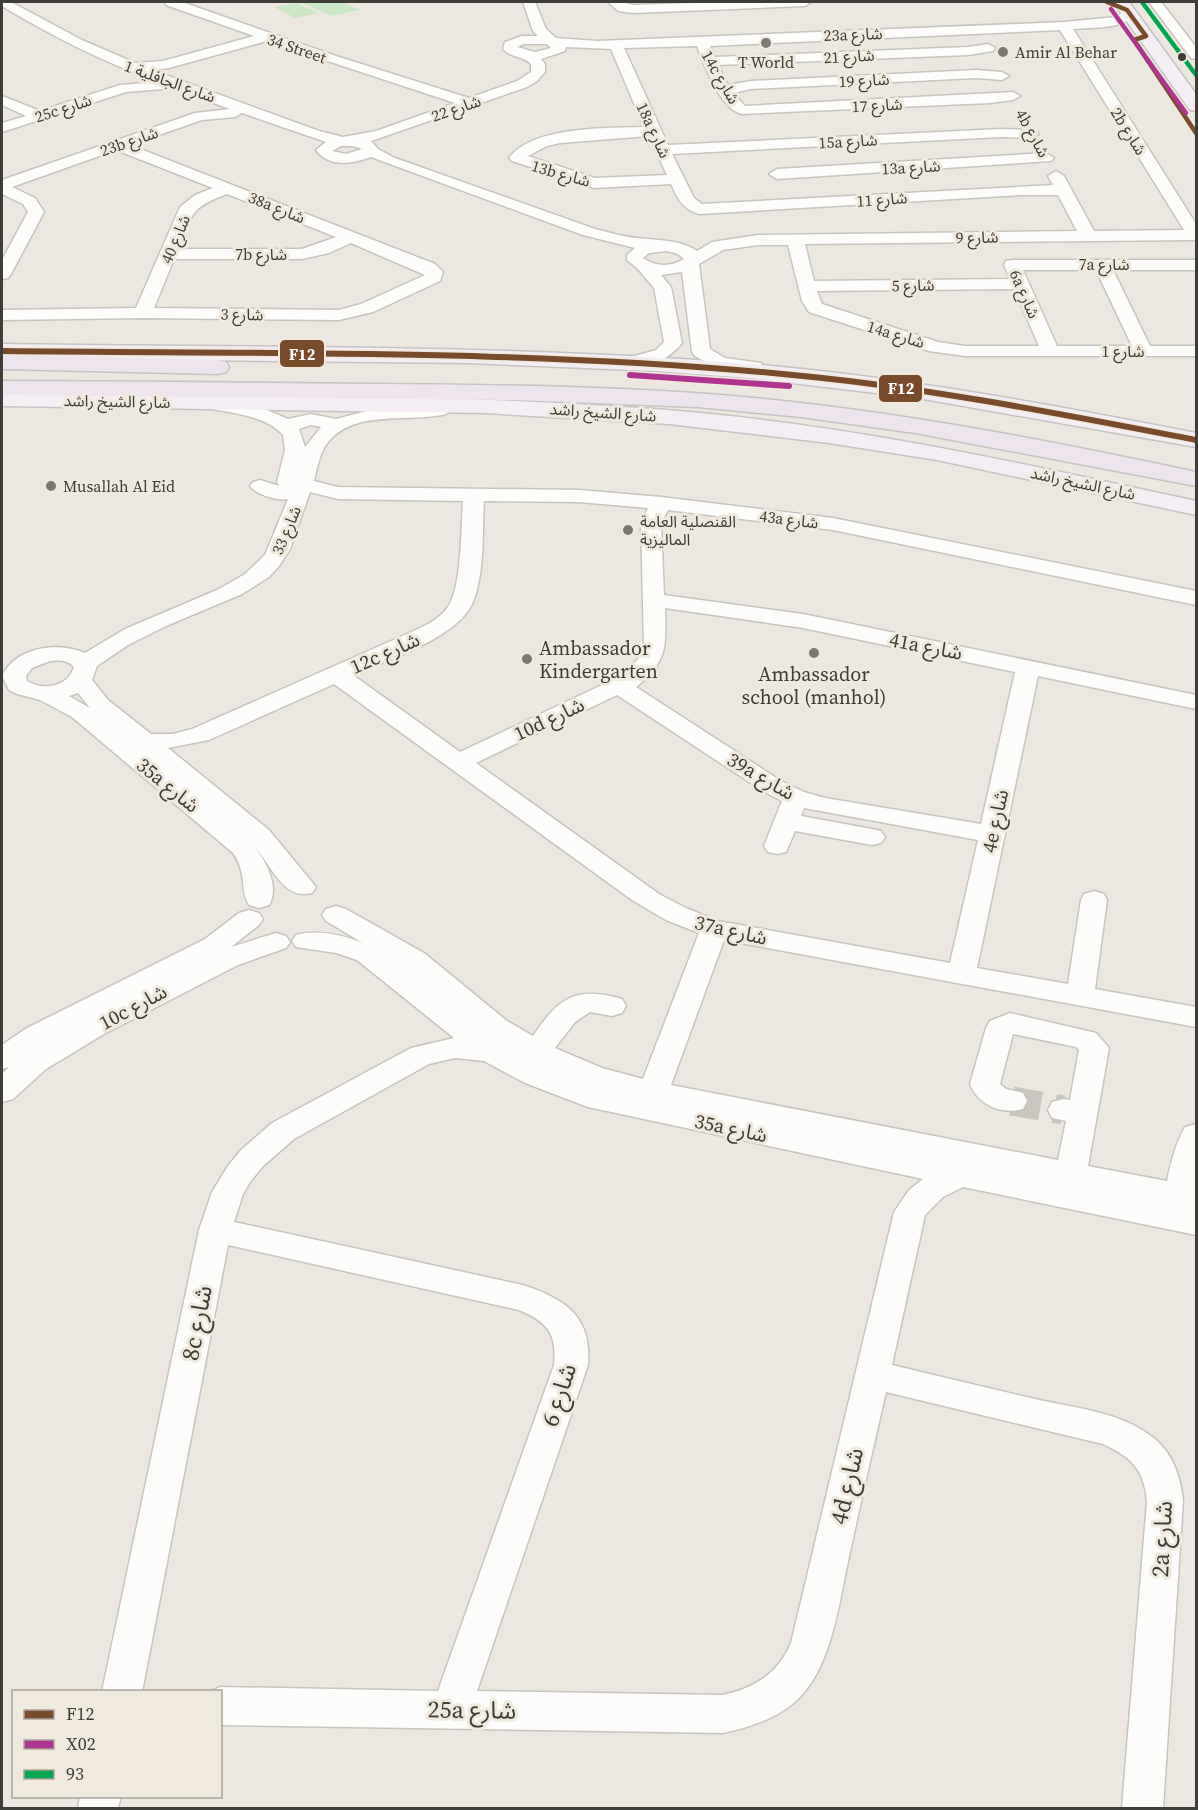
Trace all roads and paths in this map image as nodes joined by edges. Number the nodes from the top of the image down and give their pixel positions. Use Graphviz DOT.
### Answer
graph roads {
  1 [pos="3,2"];
  2 [pos="171,2"];
  3 [pos="517,2"];
  4 [pos="529,2"];
  5 [pos="805,2"];
  6 [pos="1148,2"];
  7 [pos="619,4"];
  8 [pos="708,4"];
  9 [pos="752,4"];
  10 [pos="2,10"];
  11 [pos="1134,24"];
  12 [pos="1064,26"];
  13 [pos="978,30"];
  14 [pos="263,36"];
  15 [pos="772,38"];
  16 [pos="522,40"];
  17 [pos="702,42"];
  18 [pos="616,45"];
  19 [pos="553,47"];
  20 [pos="988,48"];
  21 [pos="529,55"];
  22 [pos="1197,55"];
  23 [pos="709,61"];
  24 [pos="164,65"];
  25 [pos="134,72"];
  26 [pos="1197,75"];
  27 [pos="1002,76"];
  28 [pos="156,81"];
  29 [pos="125,88"];
  30 [pos="725,90"];
  31 [pos="2,100"];
  32 [pos="1195,101"];
  33 [pos="466,104"];
  34 [pos="1018,106"];
  35 [pos="205,110"];
  36 [pos="742,110"];
  37 [pos="235,113"];
  38 [pos="39,116"];
  39 [pos="2,128"];
  40 [pos="654,131"];
  41 [pos="1032,134"];
  42 [pos="347,142"];
  43 [pos="116,145"];
  44 [pos="760,145"];
  45 [pos="325,148"];
  46 [pos="371,150"];
  47 [pos="663,150"];
  48 [pos="349,158"];
  49 [pos="1046,158"];
  50 [pos="777,174"];
  51 [pos="676,179"];
  52 [pos="2,185"];
  53 [pos="229,188"];
  54 [pos="1064,190"];
  55 [pos="807,204"];
  56 [pos="700,208"];
  57 [pos="1196,235"];
  58 [pos="1088,236"];
  59 [pos="351,237"];
  60 [pos="999,237"];
  61 [pos="795,239"];
  62 [pos="758,240"];
  63 [pos="664,246"];
  64 [pos="7,254"];
  65 [pos="168,254"];
  66 [pos="691,262"];
  67 [pos="640,264"];
  68 [pos="1102,264"];
  69 [pos="1012,265"];
  70 [pos="1197,265"];
  71 [pos="2,274"];
  72 [pos="435,274"];
  73 [pos="1020,284"];
  74 [pos="807,286"];
  75 [pos="2,313"];
  76 [pos="143,313"];
  77 [pos="2,351"];
  78 [pos="1050,351"];
  79 [pos="1144,351"];
  80 [pos="1197,351"];
  81 [pos="2,362"];
  82 [pos="631,363"];
  83 [pos="2,375"];
  84 [pos="790,375"];
  85 [pos="355,384"];
  86 [pos="2,388"];
  87 [pos="747,397"];
  88 [pos="2,398"];
  89 [pos="208,403"];
  90 [pos="465,405"];
  91 [pos="624,413"];
  92 [pos="859,419"];
  93 [pos="288,428"];
  94 [pos="334,429"];
  95 [pos="1197,440"];
  96 [pos="1197,462"];
  97 [pos="1197,479"];
  98 [pos="260,486"];
  99 [pos="295,494"];
  100 [pos="474,495"];
  101 [pos="1139,495"];
  102 [pos="1197,500"];
  103 [pos="661,503"];
  104 [pos="1197,508"];
  105 [pos="1197,598"];
  106 [pos="653,600"];
  107 [pos="77,666"];
  108 [pos="1028,667"];
  109 [pos="336,674"];
  110 [pos="619,686"];
  111 [pos="18,687"];
  112 [pos="1197,702"];
  113 [pos="200,735"];
  114 [pos="145,742"];
  115 [pos="459,762"];
  116 [pos="182,771"];
  117 [pos="795,797"];
  118 [pos="785,822"];
  119 [pos="992,834"];
  120 [pos="872,837"];
  121 [pos="777,846"];
  122 [pos="303,887"];
  123 [pos="1094,900"];
  124 [pos="254,909"];
  125 [pos="336,915"];
  126 [pos="714,929"];
  127 [pos="306,941"];
  128 [pos="276,942"];
  129 [pos="962,974"];
  130 [pos="1030,987"];
  131 [pos="1080,996"];
  132 [pos="612,1006"];
  133 [pos="441,1013"];
  134 [pos="1197,1017"];
  135 [pos="1021,1025"];
  136 [pos="490,1051"];
  137 [pos="537,1052"];
  138 [pos="421,1055"];
  139 [pos="2,1059"];
  140 [pos="2,1091"];
  141 [pos="653,1092"];
  142 [pos="1012,1101"];
  143 [pos="1196,1134"];
  144 [pos="875,1158"];
  145 [pos="1071,1174"];
  146 [pos="961,1176"];
  147 [pos="1187,1209"];
  148 [pos="910,1212"];
  149 [pos="216,1230"];
  150 [pos="873,1375"];
  151 [pos="122,1690"];
  152 [pos="222,1706"];
  153 [pos="451,1710"];
  154 [pos="723,1714"];
  155 [pos="1143,1809"];
  1 -- 25 [label="street, شارع الجافلية 1"];
  2 -- 14 [label="street, 34 Street"];
  3 -- 16 [label="street"];
  4 -- 19 [label="street"];
  5 -- 9 [label="street"];
  6 -- 22 [label="street"];
  6 -- 26 [label="main road"];
  7 -- 8 [label="street"];
  8 -- 9 [label="street"];
  9 -- 15 [label="street"];
  10 -- 25 [label="street, شارع الجافلية 1"];
  11 -- 12 [label="street, 23a شارع"];
  11 -- 32 [label="main road"];
  12 -- 13 [label="street, 23a شارع"];
  12 -- 57 [label="street, 2b شارع"];
  13 -- 15 [label="street, 23a شارع"];
  13 -- 20 [label="street, 4b شارع"];
  14 -- 24 [label="street"];
  14 -- 33 [label="street, 34 Street"];
  15 -- 17 [label="street, 23a شارع"];
  16 -- 19 [label="street"];
  16 -- 21 [label="street"];
  17 -- 18 [label="street, 23a شارع"];
  17 -- 23 [label="street, 14c شارع"];
  18 -- 19 [label="street, 23a شارع"];
  18 -- 40 [label="street, 18a شارع"];
  19 -- 21 [label="street"];
  19 -- 46 [label="street, شارع 22"];
  20 -- 23 [label="street, شارع 21"];
  20 -- 27 [label="street, 4b شارع"];
  21 -- 33 [label="street, شارع 22"];
  23 -- 30 [label="street, 14c شارع"];
  24 -- 25 [label="street"];
  24 -- 28 [label="street"];
  25 -- 28 [label="street, شارع الجافلية 1"];
  25 -- 29 [label="street, 25c شارع"];
  27 -- 30 [label="street, شارع 19"];
  27 -- 34 [label="street, 4b شارع"];
  28 -- 29 [label="street, 25c شارع"];
  28 -- 35 [label="street, شارع الجافلية 1"];
  28 -- 42 [label="street, شارع الجافلية 1"];
  29 -- 38 [label="street, 25c شارع"];
  30 -- 36 [label="street, 14c شارع"];
  31 -- 38 [label="street"];
  33 -- 42 [label="street, شارع 22"];
  34 -- 36 [label="street, شارع 17"];
  34 -- 41 [label="street, 4b شارع"];
  35 -- 37 [label="street, 23b شارع"];
  35 -- 43 [label="street, 23b شارع"];
  37 -- 45 [label="street, شارع الجافلية 1"];
  38 -- 39 [label="street, 25c شارع"];
  40 -- 47 [label="street, 18a شارع"];
  40 -- 51 [label="street, 13b شارع"];
  41 -- 44 [label="street, 15a شارع"];
  41 -- 49 [label="street, 4b شارع"];
  42 -- 45 [label="street, شارع 22"];
  42 -- 46 [label="street, شارع الجافلية 1"];
  43 -- 52 [label="street, 23b شارع"];
  43 -- 53 [label="street, 38a شارع"];
  44 -- 47 [label="street, 15a شارع"];
  44 -- 50 [label="street"];
  45 -- 48 [label="street, شارع الجافلية 1"];
  46 -- 48 [label="street"];
  46 -- 63 [label="street"];
  47 -- 51 [label="street, 18a شارع"];
  48 -- 67 [label="street"];
  49 -- 50 [label="street, 13a شارع"];
  49 -- 54 [label="street, 4b شارع"];
  50 -- 55 [label="street"];
  51 -- 56 [label="street, 18a شارع"];
  52 -- 64 [label="street"];
  53 -- 59 [label="street, 38a شارع"];
  53 -- 65 [label="street, شارع 40"];
  54 -- 55 [label="street, شارع 11"];
  54 -- 58 [label="street, 4b شارع"];
  55 -- 56 [label="street, شارع 11"];
  57 -- 58 [label="street, شارع 9"];
  58 -- 60 [label="street, شارع 9"];
  59 -- 65 [label="street, 7b شارع"];
  59 -- 72 [label="street, 38a شارع"];
  60 -- 61 [label="street, شارع 9"];
  60 -- 69 [label="street, 6a شارع"];
  61 -- 62 [label="street, شارع 9"];
  61 -- 74 [label="street, 14a شارع"];
  62 -- 63 [label="street, شارع 9"];
  62 -- 66 [label="street, شارع 9"];
  63 -- 66 [label="street"];
  63 -- 67 [label="street"];
  64 -- 71 [label="street"];
  65 -- 76 [label="street, شارع 40"];
  66 -- 67 [label="street, شارع 9"];
  66 -- 84 [label="street"];
  67 -- 82 [label="street"];
  68 -- 69 [label="street, 7a شارع"];
  68 -- 70 [label="street, 7a شارع"];
  68 -- 79 [label="street"];
  69 -- 73 [label="street, 6a شارع"];
  72 -- 76 [label="street, شارع 3"];
  73 -- 74 [label="street, شارع 5"];
  73 -- 78 [label="street, 6a شارع"];
  74 -- 78 [label="street, 14a شارع"];
  75 -- 76 [label="street, شارع 3"];
  77 -- 82 [label="main road"];
  78 -- 79 [label="street, شارع 1"];
  79 -- 80 [label="street, شارع 1"];
  81 -- 85 [label="highway"];
  82 -- 84 [label="main road"];
  83 -- 85 [label="highway, شارع الشيخ راشد"];
  84 -- 95 [label="main road"];
  85 -- 86 [label="highway, شارع الشيخ راشد"];
  85 -- 87 [label="highway"];
  87 -- 92 [label="highway"];
  87 -- 96 [label="main road"];
  88 -- 89 [label="main road, شارع الشيخ راشد"];
  89 -- 90 [label="main road, شارع الشيخ راشد"];
  89 -- 93 [label="street"];
  90 -- 91 [label="main road, شارع الشيخ راشد"];
  90 -- 94 [label="street, شارع 33"];
  91 -- 92 [label="highway"];
  91 -- 101 [label="main road, شارع الشيخ راشد"];
  92 -- 97 [label="highway"];
  93 -- 94 [label="street"];
  93 -- 99 [label="street, شارع 33"];
  94 -- 99 [label="street, شارع 33"];
  98 -- 99 [label="street"];
  99 -- 100 [label="street, 43a شارع"];
  99 -- 107 [label="street, شارع 33"];
  100 -- 103 [label="street, 43a شارع"];
  100 -- 109 [label="street, 12c شارع"];
  101 -- 102 [label="main road"];
  101 -- 104 [label="main road, شارع الشيخ راشد"];
  103 -- 105 [label="street, 43a شارع"];
  103 -- 106 [label="street, 10d شارع"];
  106 -- 108 [label="street, 41a شارع"];
  106 -- 110 [label="street, 10d شارع"];
  107 -- 111 [label="street, شارع 33"];
  107 -- 111 [label="street"];
  107 -- 114 [label="street, 35a شارع"];
  108 -- 112 [label="street, 41a شارع"];
  108 -- 119 [label="street, 4e شارع"];
  109 -- 113 [label="street, 12c شارع"];
  109 -- 115 [label="street, 37a شارع"];
  110 -- 115 [label="street, 10d شارع"];
  110 -- 117 [label="street, 39a شارع"];
  111 -- 124 [label="street, 35a شارع"];
  113 -- 114 [label="street, 12c شارع"];
  113 -- 116 [label="street"];
  114 -- 116 [label="street, 35a شارع"];
  115 -- 126 [label="street, 37a شارع"];
  116 -- 122 [label="street, 35a شارع"];
  117 -- 118 [label="street"];
  117 -- 119 [label="street, 39a شارع"];
  118 -- 120 [label="street"];
  118 -- 121 [label="street"];
  119 -- 129 [label="street, 4e شارع"];
  122 -- 124 [label="street"];
  122 -- 125 [label="street"];
  123 -- 131 [label="street"];
  124 -- 128 [label="street"];
  124 -- 139 [label="street, 10c شارع"];
  125 -- 127 [label="street"];
  125 -- 137 [label="street, 35a شارع"];
  126 -- 129 [label="street, 37a شارع"];
  126 -- 141 [label="street"];
  127 -- 128 [label="street"];
  127 -- 133 [label="street, 35a شارع"];
  128 -- 140 [label="street, 10c شارع"];
  129 -- 130 [label="street, 37a شارع"];
  130 -- 131 [label="street, 37a شارع"];
  130 -- 135 [label="street"];
  131 -- 134 [label="street, 37a شارع"];
  132 -- 137 [label="street"];
  133 -- 136 [label="street, 35a شارع"];
  133 -- 138 [label="street, 8c شارع"];
  135 -- 142 [label="street"];
  135 -- 145 [label="street"];
  136 -- 138 [label="street, 8c شارع"];
  136 -- 144 [label="street, 35a شارع"];
  137 -- 141 [label="street, 35a شارع"];
  138 -- 149 [label="street, 8c شارع"];
  141 -- 145 [label="street, 35a شارع"];
  143 -- 147 [label="street"];
  144 -- 146 [label="street, 35a شارع"];
  144 -- 148 [label="street"];
  145 -- 147 [label="street, 35a شارع"];
  146 -- 147 [label="street, 35a شارع"];
  146 -- 148 [label="street, 4d شارع"];
  148 -- 150 [label="street, 4d شارع"];
  149 -- 151 [label="street, 8c شارع"];
  149 -- 153 [label="street, شارع 6"];
  150 -- 154 [label="street, 4d شارع"];
  150 -- 155 [label="street, 2a شارع"];
  152 -- 153 [label="street, 25a شارع"];
  153 -- 154 [label="street, 25a شارع"];
}
